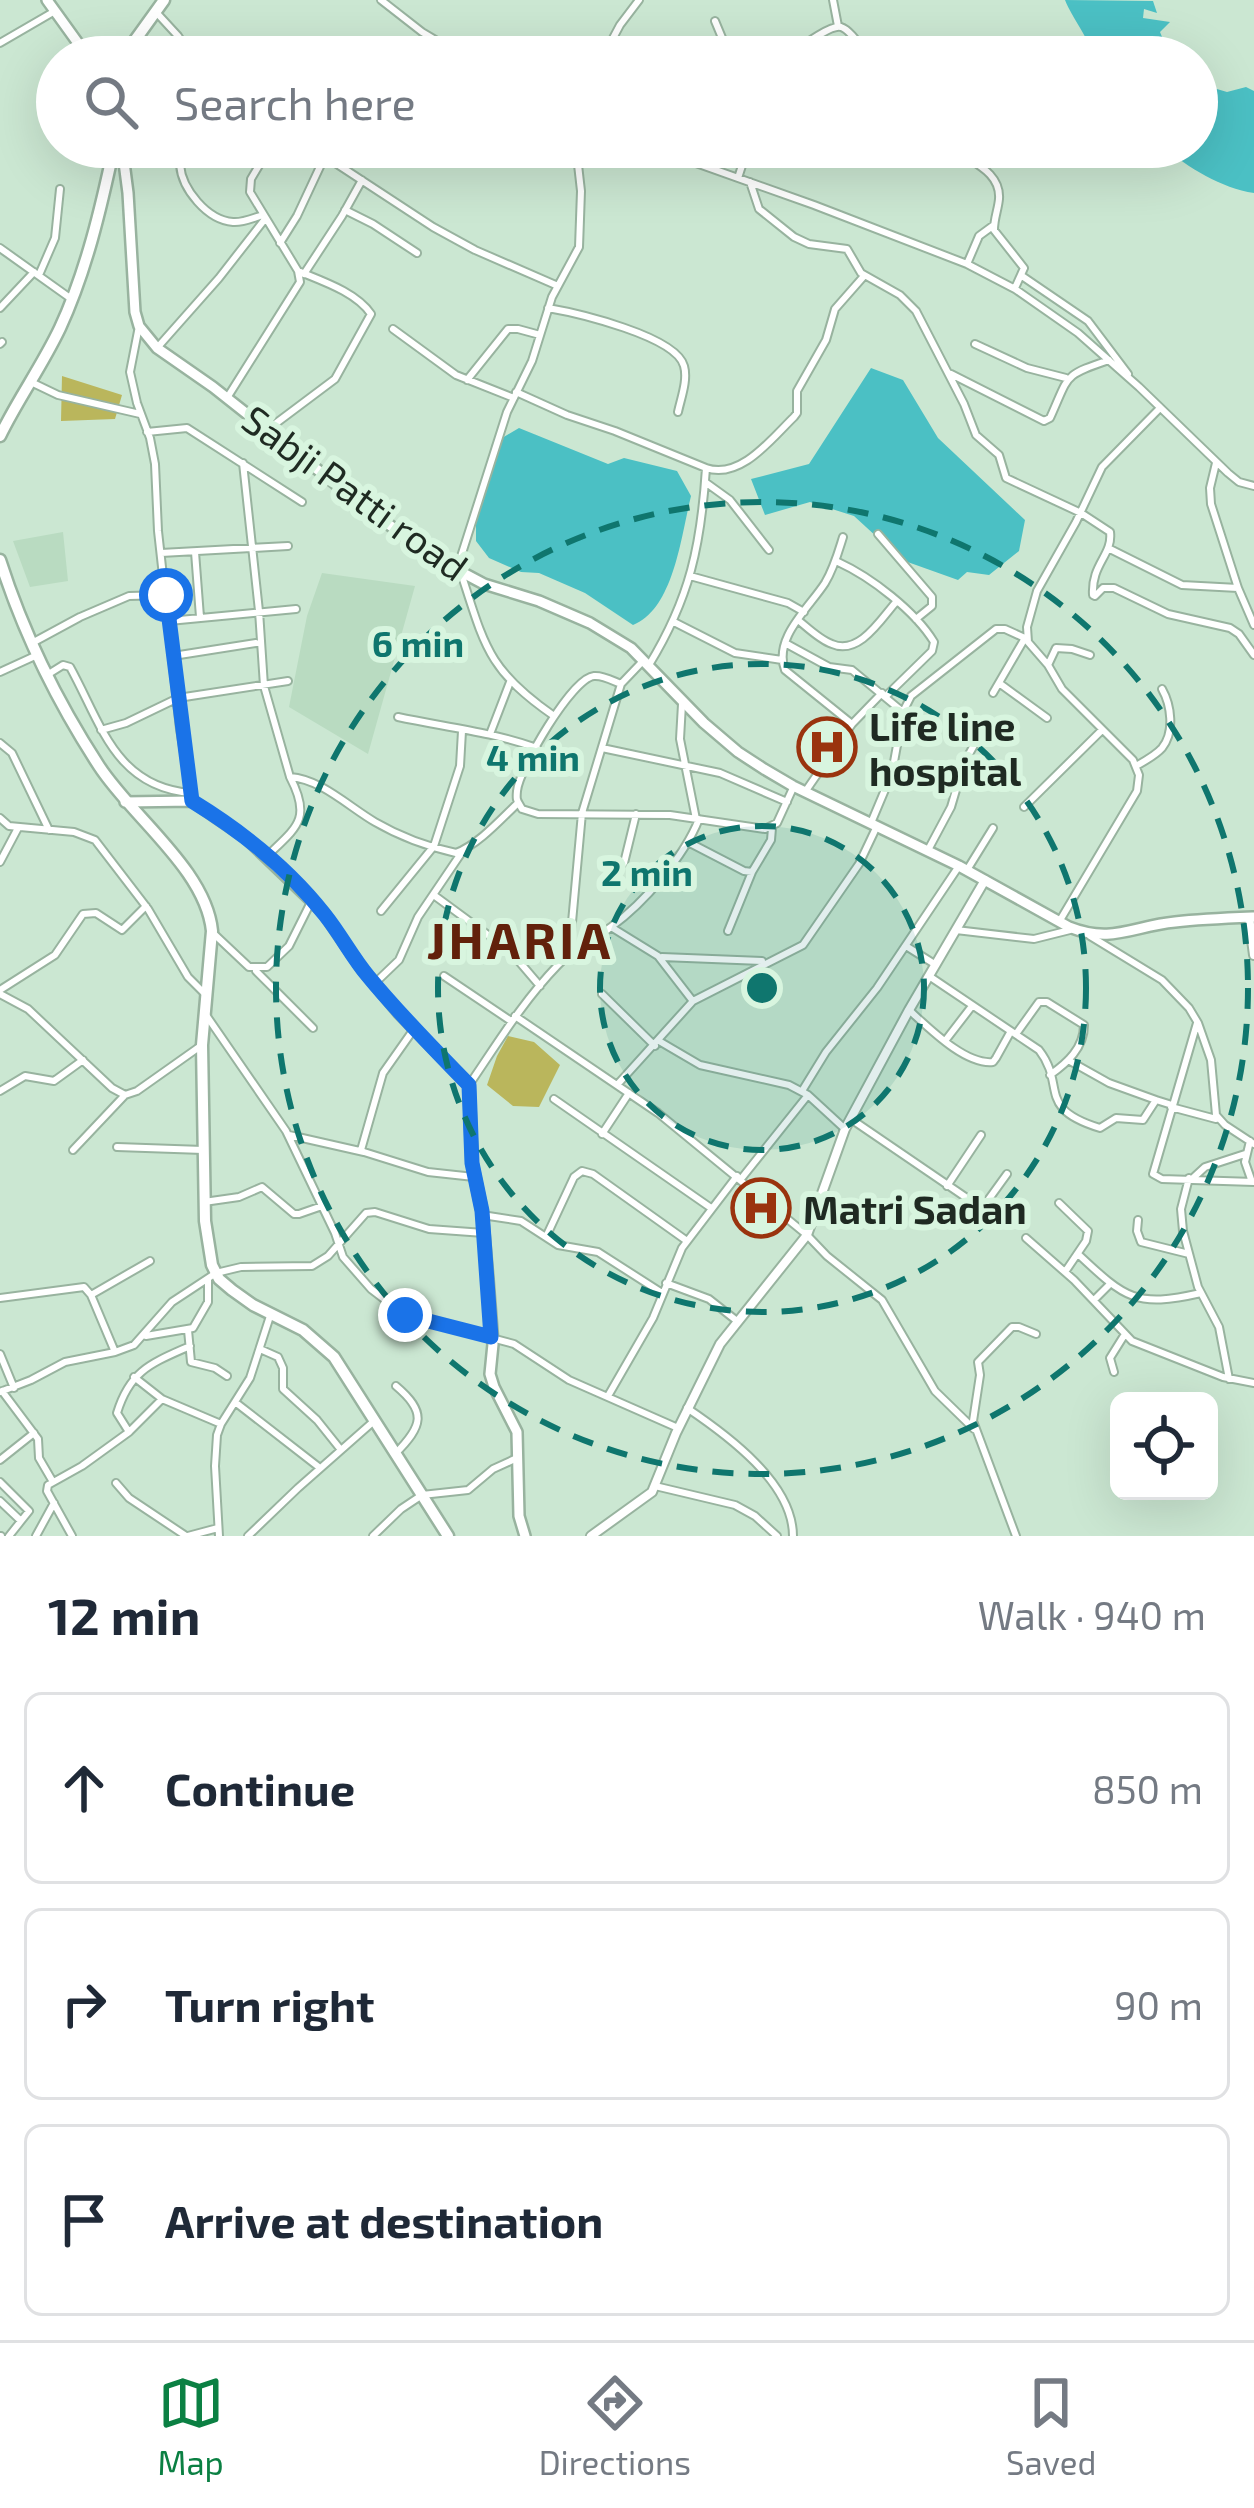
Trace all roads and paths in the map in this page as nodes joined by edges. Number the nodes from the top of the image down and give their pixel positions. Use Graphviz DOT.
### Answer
graph roads {
  1 [pos="46,0"];
  2 [pos="164,0"];
  3 [pos="381,0"];
  4 [pos="639,0"];
  5 [pos="833,0"];
  6 [pos="55,11"];
  7 [pos="155,11"];
  8 [pos="715,21"];
  9 [pos="838,26"];
  10 [pos="73,36"];
  11 [pos="138,36"];
  12 [pos="178,36"];
  13 [pos="429,36"];
  14 [pos="614,36"];
  15 [pos="721,36"];
  16 [pos="819,36"];
  17 [pos="851,36"];
  18 [pos="0,43"];
  19 [pos="112,168"];
  20 [pos="122,168"];
  21 [pos="181,168"];
  22 [pos="258,168"];
  23 [pos="319,168"];
  24 [pos="344,168"];
  25 [pos="579,168"];
  26 [pos="711,168"];
  27 [pos="742,168"];
  28 [pos="981,168"];
  29 [pos="739,178"];
  30 [pos="362,180"];
  31 [pos="749,182"];
  32 [pos="59,189"];
  33 [pos="345,210"];
  34 [pos="264,217"];
  35 [pos="994,225"];
  36 [pos="280,243"];
  37 [pos="0,248"];
  38 [pos="417,253"];
  39 [pos="967,264"];
  40 [pos="37,273"];
  41 [pos="301,273"];
  42 [pos="1022,276"];
  43 [pos="864,277"];
  44 [pos="558,286"];
  45 [pos="1015,289"];
  46 [pos="72,299"];
  47 [pos="0,308"];
  48 [pos="548,308"];
  49 [pos="139,326"];
  50 [pos="393,329"];
  51 [pos="540,335"];
  52 [pos="975,344"];
  53 [pos="158,348"];
  54 [pos="1109,360"];
  55 [pos="948,373"];
  56 [pos="1067,378"];
  57 [pos="467,380"];
  58 [pos="29,381"];
  59 [pos="1136,384"];
  60 [pos="515,395"];
  61 [pos="227,398"];
  62 [pos="1159,409"];
  63 [pos="678,412"];
  64 [pos="140,414"];
  65 [pos="267,430"];
  66 [pos="147,431"];
  67 [pos="0,436"];
  68 [pos="242,464"];
  69 [pos="1216,464"];
  70 [pos="706,468"];
  71 [pos="705,482"];
  72 [pos="1254,486"];
  73 [pos="302,502"];
  74 [pos="1081,513"];
  75 [pos="878,534"];
  76 [pos="843,537"];
  77 [pos="289,546"];
  78 [pos="1108,548"];
  79 [pos="251,549"];
  80 [pos="769,550"];
  81 [pos="195,552"];
  82 [pos="161,553"];
  83 [pos="0,560"];
  84 [pos="836,561"];
  85 [pos="459,572"];
  86 [pos="690,575"];
  87 [pos="1238,588"];
  88 [pos="166,595"];
  89 [pos="896,602"];
  90 [pos="296,609"];
  91 [pos="259,611"];
  92 [pos="801,616"];
  93 [pos="200,617"];
  94 [pos="916,619"];
  95 [pos="169,621"];
  96 [pos="674,622"];
  97 [pos="1254,625"];
  98 [pos="1239,634"];
  99 [pos="1026,638"];
  100 [pos="256,643"];
  101 [pos="785,643"];
  102 [pos="35,649"];
  103 [pos="1090,655"];
  104 [pos="173,656"];
  105 [pos="1254,656"];
  106 [pos="782,660"];
  107 [pos="647,662"];
  108 [pos="1048,665"];
  109 [pos="0,672"];
  110 [pos="47,675"];
  111 [pos="288,681"];
  112 [pos="510,682"];
  113 [pos="999,683"];
  114 [pos="621,684"];
  115 [pos="264,686"];
  116 [pos="1162,689"];
  117 [pos="993,693"];
  118 [pos="884,694"];
  119 [pos="178,698"];
  120 [pos="682,702"];
  121 [pos="903,712"];
  122 [pos="398,716"];
  123 [pos="554,716"];
  124 [pos="1047,718"];
  125 [pos="852,724"];
  126 [pos="1103,729"];
  127 [pos="101,730"];
  128 [pos="463,730"];
  129 [pos="490,734"];
  130 [pos="978,738"];
  131 [pos="0,743"];
  132 [pos="537,748"];
  133 [pos="602,748"];
  134 [pos="686,764"];
  135 [pos="1136,766"];
  136 [pos="290,777"];
  137 [pos="793,786"];
  138 [pos="805,792"];
  139 [pos="191,797"];
  140 [pos="124,802"];
  141 [pos="787,802"];
  142 [pos="518,803"];
  143 [pos="1024,807"];
  144 [pos="582,813"];
  145 [pos="636,814"];
  146 [pos="0,818"];
  147 [pos="697,819"];
  148 [pos="874,824"];
  149 [pos="19,827"];
  150 [pos="772,828"];
  151 [pos="993,828"];
  152 [pos="49,830"];
  153 [pos="688,842"];
  154 [pos="434,846"];
  155 [pos="928,850"];
  156 [pos="462,852"];
  157 [pos="267,856"];
  158 [pos="0,862"];
  159 [pos="624,863"];
  160 [pos="963,868"];
  161 [pos="752,872"];
  162 [pos="986,880"];
  163 [pos="435,896"];
  164 [pos="312,900"];
  165 [pos="146,906"];
  166 [pos="381,911"];
  167 [pos="1251,917"];
  168 [pos="1059,922"];
  169 [pos="611,927"];
  170 [pos="1073,928"];
  171 [pos="956,930"];
  172 [pos="212,931"];
  173 [pos="728,931"];
  174 [pos="1087,934"];
  175 [pos="906,946"];
  176 [pos="569,955"];
  177 [pos="1254,955"];
  178 [pos="658,956"];
  179 [pos="766,962"];
  180 [pos="936,964"];
  181 [pos="254,969"];
  182 [pos="444,976"];
  183 [pos="929,976"];
  184 [pos="374,984"];
  185 [pos="540,986"];
  186 [pos="0,993"];
  187 [pos="205,994"];
  188 [pos="602,994"];
  189 [pos="693,1000"];
  190 [pos="973,1006"];
  191 [pos="909,1010"];
  192 [pos="204,1012"];
  193 [pos="514,1019"];
  194 [pos="1198,1023"];
  195 [pos="313,1028"];
  196 [pos="415,1029"];
  197 [pos="1014,1033"];
  198 [pos="945,1041"];
  199 [pos="657,1044"];
  200 [pos="202,1045"];
  201 [pos="83,1060"];
  202 [pos="1068,1060"];
  203 [pos="1050,1075"];
  204 [pos="469,1085"];
  205 [pos="617,1085"];
  206 [pos="0,1091"];
  207 [pos="629,1093"];
  208 [pos="805,1093"];
  209 [pos="125,1095"];
  210 [pos="554,1100"];
  211 [pos="1156,1100"];
  212 [pos="1172,1106"];
  213 [pos="851,1119"];
  214 [pos="1220,1120"];
  215 [pos="845,1130"];
  216 [pos="602,1134"];
  217 [pos="981,1135"];
  218 [pos="289,1136"];
  219 [pos="1252,1143"];
  220 [pos="117,1147"];
  221 [pos="73,1150"];
  222 [pos="204,1150"];
  223 [pos="361,1151"];
  224 [pos="1245,1154"];
  225 [pos="1007,1174"];
  226 [pos="474,1177"];
  227 [pos="739,1178"];
  228 [pos="1190,1178"];
  229 [pos="1253,1182"];
  230 [pos="947,1186"];
  231 [pos="204,1202"];
  232 [pos="1059,1203"];
  233 [pos="322,1206"];
  234 [pos="711,1208"];
  235 [pos="482,1215"];
  236 [pos="1138,1220"];
  237 [pos="484,1233"];
  238 [pos="807,1234"];
  239 [pos="545,1237"];
  240 [pos="1026,1238"];
  241 [pos="687,1241"];
  242 [pos="338,1243"];
  243 [pos="1078,1254"];
  244 [pos="1189,1254"];
  245 [pos="150,1261"];
  246 [pos="1065,1272"];
  247 [pos="212,1275"];
  248 [pos="666,1283"];
  249 [pos="1110,1284"];
  250 [pos="662,1293"];
  251 [pos="1201,1293"];
  252 [pos="91,1295"];
  253 [pos="0,1298"];
  254 [pos="1094,1300"];
  255 [pos="271,1313"];
  256 [pos="736,1322"];
  257 [pos="188,1330"];
  258 [pos="1036,1334"];
  259 [pos="1125,1334"];
  260 [pos="143,1336"];
  261 [pos="491,1337"];
  262 [pos="190,1346"];
  263 [pos="260,1349"];
  264 [pos="115,1352"];
  265 [pos="0,1354"];
  266 [pos="1114,1372"];
  267 [pos="227,1376"];
  268 [pos="134,1378"];
  269 [pos="1229,1379"];
  270 [pos="1254,1383"];
  271 [pos="396,1386"];
  272 [pos="14,1388"];
  273 [pos="1,1391"];
  274 [pos="608,1396"];
  275 [pos="162,1399"];
  276 [pos="235,1402"];
  277 [pos="687,1408"];
  278 [pos="375,1421"];
  279 [pos="221,1424"];
  280 [pos="678,1428"];
  281 [pos="974,1429"];
  282 [pos="129,1432"];
  283 [pos="34,1433"];
  284 [pos="341,1450"];
  285 [pos="395,1454"];
  286 [pos="518,1457"];
  287 [pos="0,1460"];
  288 [pos="320,1468"];
  289 [pos="0,1482"];
  290 [pos="53,1482"];
  291 [pos="116,1483"];
  292 [pos="655,1486"];
  293 [pos="422,1495"];
  294 [pos="0,1502"];
  295 [pos="54,1503"];
  296 [pos="21,1521"];
  297 [pos="219,1532"];
  298 [pos="3,1536"];
  299 [pos="36,1536"];
  300 [pos="72,1536"];
  301 [pos="187,1536"];
  302 [pos="248,1536"];
  303 [pos="373,1536"];
  304 [pos="448,1536"];
  305 [pos="525,1536"];
  306 [pos="591,1536"];
  307 [pos="777,1536"];
  308 [pos="793,1536"];
  309 [pos="1016,1536"];
  1 -- 6 [label="main road"];
  2 -- 7 [label="highway"];
  3 -- 13 [label="street"];
  4 -- 14 [label="street"];
  5 -- 9 [label="street"];
  6 -- 10 [label="main road"];
  6 -- 18 [label="street"];
  7 -- 11 [label="highway"];
  7 -- 12 [label="street"];
  8 -- 15 [label="street"];
  9 -- 16 [label="street"];
  9 -- 17 [label="street"];
  19 -- 46 [label="highway"];
  20 -- 49 [label="main road"];
  21 -- 34 [label="street"];
  22 -- 34 [label="street"];
  23 -- 36 [label="street"];
  24 -- 30 [label="street"];
  25 -- 44 [label="street"];
  26 -- 29 [label="street"];
  27 -- 29 [label="street"];
  28 -- 35 [label="street"];
  29 -- 31 [label="street"];
  30 -- 33 [label="street"];
  30 -- 44 [label="street"];
  31 -- 39 [label="street"];
  31 -- 43 [label="street"];
  32 -- 40 [label="street"];
  33 -- 38 [label="street"];
  33 -- 41 [label="street"];
  34 -- 36 [label="street"];
  34 -- 53 [label="street"];
  35 -- 39 [label="street"];
  35 -- 42 [label="street"];
  36 -- 41 [label="street"];
  37 -- 40 [label="street"];
  39 -- 45 [label="street"];
  40 -- 46 [label="street"];
  40 -- 47 [label="street"];
  41 -- 61 [label="street"];
  41 -- 65 [label="street"];
  42 -- 45 [label="street"];
  42 -- 59 [label="street"];
  43 -- 55 [label="street"];
  43 -- 70 [label="street"];
  44 -- 48 [label="street"];
  45 -- 54 [label="street"];
  46 -- 58 [label="highway"];
  48 -- 51 [label="street"];
  48 -- 63 [label="street"];
  49 -- 53 [label="main road, Sabji Patti road"];
  49 -- 64 [label="street"];
  50 -- 57 [label="street"];
  51 -- 57 [label="street"];
  51 -- 60 [label="street"];
  52 -- 56 [label="street"];
  53 -- 61 [label="main road, Sabji Patti road"];
  54 -- 56 [label="street"];
  54 -- 59 [label="street"];
  55 -- 56 [label="street"];
  55 -- 74 [label="street"];
  57 -- 60 [label="street"];
  58 -- 64 [label="street"];
  58 -- 67 [label="highway"];
  59 -- 62 [label="street"];
  60 -- 70 [label="street"];
  60 -- 85 [label="street"];
  61 -- 65 [label="main road, Sabji Patti road"];
  62 -- 69 [label="street"];
  62 -- 74 [label="street"];
  64 -- 66 [label="street"];
  65 -- 85 [label="main road, Sabji Patti road"];
  66 -- 68 [label="street"];
  66 -- 82 [label="street"];
  68 -- 73 [label="street"];
  68 -- 79 [label="street"];
  69 -- 72 [label="street"];
  69 -- 87 [label="street"];
  70 -- 71 [label="street"];
  71 -- 80 [label="street"];
  71 -- 86 [label="street"];
  74 -- 78 [label="street"];
  74 -- 99 [label="street"];
  75 -- 94 [label="street"];
  76 -- 84 [label="street"];
  77 -- 79 [label="street"];
  78 -- 87 [label="street"];
  78 -- 98 [label="street"];
  79 -- 81 [label="street"];
  79 -- 91 [label="street"];
  81 -- 82 [label="street"];
  81 -- 93 [label="street"];
  82 -- 88 [label="street"];
  83 -- 102 [label="highway"];
  84 -- 89 [label="street"];
  84 -- 92 [label="street"];
  85 -- 107 [label="main road, Sabji Patti road"];
  85 -- 112 [label="street"];
  86 -- 92 [label="street"];
  86 -- 96 [label="street"];
  87 -- 97 [label="street"];
  88 -- 95 [label="street"];
  88 -- 102 [label="street"];
  89 -- 92 [label="street"];
  89 -- 94 [label="street"];
  90 -- 91 [label="street"];
  91 -- 93 [label="street"];
  91 -- 115 [label="street"];
  92 -- 101 [label="street"];
  93 -- 95 [label="street"];
  94 -- 118 [label="street"];
  95 -- 104 [label="street"];
  96 -- 106 [label="street"];
  96 -- 107 [label="street"];
  97 -- 98 [label="street"];
  98 -- 105 [label="street"];
  99 -- 108 [label="street"];
  99 -- 113 [label="street"];
  99 -- 121 [label="street"];
  100 -- 104 [label="street"];
  101 -- 106 [label="street"];
  101 -- 118 [label="street"];
  102 -- 109 [label="street"];
  102 -- 110 [label="highway"];
  103 -- 108 [label="street"];
  104 -- 119 [label="street"];
  106 -- 125 [label="street"];
  107 -- 114 [label="street"];
  107 -- 120 [label="main road, Sabji Patti road"];
  108 -- 126 [label="street"];
  110 -- 127 [label="street"];
  110 -- 140 [label="highway"];
  111 -- 115 [label="street"];
  112 -- 123 [label="street"];
  112 -- 129 [label="street"];
  113 -- 117 [label="street"];
  113 -- 124 [label="street"];
  114 -- 123 [label="street"];
  114 -- 133 [label="street"];
  115 -- 119 [label="street"];
  115 -- 136 [label="street"];
  116 -- 135 [label="street"];
  118 -- 121 [label="street"];
  118 -- 125 [label="street"];
  119 -- 127 [label="street"];
  119 -- 139 [label="street"];
  120 -- 134 [label="street"];
  120 -- 137 [label="main road, Sabji Patti road"];
  121 -- 148 [label="street"];
  122 -- 128 [label="street"];
  123 -- 132 [label="street"];
  125 -- 138 [label="street"];
  126 -- 135 [label="street"];
  126 -- 143 [label="street"];
  127 -- 139 [label="street"];
  128 -- 129 [label="street"];
  128 -- 154 [label="street"];
  129 -- 132 [label="street"];
  130 -- 155 [label="street"];
  131 -- 152 [label="street"];
  132 -- 142 [label="street"];
  133 -- 134 [label="street"];
  133 -- 144 [label="street"];
  134 -- 141 [label="street"];
  134 -- 147 [label="street"];
  135 -- 168 [label="street"];
  136 -- 154 [label="street"];
  136 -- 157 [label="street"];
  137 -- 138 [label="main road, Sabji Patti road"];
  137 -- 141 [label="street"];
  138 -- 148 [label="main road, Sabji Patti road"];
  139 -- 140 [label="main road"];
  139 -- 157 [label="main road"];
  140 -- 172 [label="highway"];
  141 -- 150 [label="street"];
  142 -- 144 [label="street"];
  142 -- 156 [label="street"];
  144 -- 145 [label="street"];
  144 -- 176 [label="street"];
  145 -- 147 [label="street"];
  145 -- 159 [label="street"];
  146 -- 149 [label="street"];
  147 -- 150 [label="street"];
  147 -- 153 [label="street"];
  148 -- 155 [label="main road, Sabji Patti road"];
  148 -- 179 [label="street"];
  149 -- 152 [label="street"];
  149 -- 158 [label="street"];
  150 -- 161 [label="street"];
  151 -- 160 [label="street"];
  152 -- 165 [label="street"];
  153 -- 161 [label="street"];
  153 -- 169 [label="street"];
  154 -- 156 [label="street"];
  154 -- 166 [label="street"];
  155 -- 160 [label="main road, Sabji Patti road"];
  156 -- 163 [label="street"];
  157 -- 164 [label="main road"];
  160 -- 162 [label="main road, Sabji Patti road"];
  160 -- 175 [label="street"];
  161 -- 173 [label="street"];
  162 -- 168 [label="main road, Sabji Patti road"];
  162 -- 171 [label="street"];
  163 -- 184 [label="street"];
  163 -- 185 [label="street"];
  164 -- 181 [label="street"];
  164 -- 184 [label="main road"];
  165 -- 186 [label="street"];
  165 -- 187 [label="street"];
  167 -- 174 [label="main road, Sabji Patti road"];
  167 -- 177 [label="street"];
  168 -- 170 [label="main road, Sabji Patti road"];
  169 -- 176 [label="street"];
  169 -- 178 [label="street"];
  170 -- 171 [label="street"];
  170 -- 174 [label="main road, Sabji Patti road"];
  171 -- 180 [label="street"];
  172 -- 181 [label="street"];
  172 -- 187 [label="highway"];
  174 -- 194 [label="street"];
  175 -- 180 [label="street"];
  175 -- 208 [label="street"];
  176 -- 185 [label="street"];
  178 -- 179 [label="street"];
  178 -- 189 [label="street"];
  179 -- 189 [label="street"];
  180 -- 183 [label="street"];
  181 -- 195 [label="street"];
  182 -- 193 [label="street"];
  183 -- 190 [label="street"];
  183 -- 191 [label="street"];
  184 -- 196 [label="main road"];
  185 -- 193 [label="street"];
  186 -- 201 [label="street"];
  187 -- 192 [label="highway"];
  188 -- 199 [label="street"];
  189 -- 199 [label="street"];
  190 -- 197 [label="street"];
  190 -- 198 [label="street"];
  191 -- 198 [label="street"];
  191 -- 213 [label="street"];
  192 -- 200 [label="highway"];
  192 -- 218 [label="street"];
  193 -- 204 [label="street"];
  193 -- 205 [label="street"];
  194 -- 212 [label="street"];
  194 -- 214 [label="street"];
  196 -- 204 [label="main road"];
  196 -- 223 [label="street"];
  197 -- 198 [label="street"];
  197 -- 202 [label="street"];
  197 -- 203 [label="street"];
  199 -- 205 [label="street"];
  199 -- 208 [label="street"];
  200 -- 209 [label="street"];
  200 -- 222 [label="highway"];
  201 -- 206 [label="street"];
  201 -- 209 [label="street"];
  202 -- 203 [label="street"];
  202 -- 211 [label="street"];
  203 -- 211 [label="street"];
  204 -- 226 [label="main road"];
  205 -- 207 [label="street"];
  207 -- 216 [label="street"];
  207 -- 227 [label="street"];
  208 -- 215 [label="street"];
  208 -- 227 [label="street"];
  209 -- 221 [label="street"];
  210 -- 216 [label="street"];
  211 -- 212 [label="street"];
  212 -- 214 [label="street"];
  212 -- 228 [label="street"];
  213 -- 215 [label="street"];
  213 -- 230 [label="street"];
  214 -- 219 [label="street"];
  215 -- 238 [label="street"];
  216 -- 234 [label="street"];
  217 -- 230 [label="street"];
  218 -- 223 [label="street"];
  218 -- 233 [label="street"];
  219 -- 224 [label="street"];
  220 -- 222 [label="street"];
  222 -- 231 [label="highway"];
  223 -- 226 [label="street"];
  224 -- 228 [label="street"];
  224 -- 229 [label="street"];
  225 -- 230 [label="street"];
  226 -- 235 [label="main road"];
  227 -- 234 [label="street"];
  227 -- 238 [label="street"];
  228 -- 229 [label="street"];
  228 -- 244 [label="street"];
  231 -- 233 [label="street"];
  231 -- 247 [label="highway"];
  232 -- 243 [label="street"];
  233 -- 242 [label="street"];
  234 -- 241 [label="street"];
  235 -- 237 [label="main road"];
  235 -- 239 [label="street"];
  236 -- 244 [label="street"];
  237 -- 242 [label="street"];
  237 -- 261 [label="main road"];
  238 -- 256 [label="street"];
  238 -- 281 [label="street"];
  239 -- 241 [label="street"];
  239 -- 250 [label="street"];
  240 -- 246 [label="street"];
  241 -- 248 [label="street"];
  242 -- 247 [label="street"];
  242 -- 261 [label="street"];
  243 -- 246 [label="street"];
  243 -- 249 [label="street"];
  244 -- 251 [label="street"];
  245 -- 252 [label="street"];
  246 -- 254 [label="street"];
  247 -- 255 [label="highway"];
  247 -- 257 [label="street"];
  247 -- 260 [label="street"];
  248 -- 250 [label="street"];
  248 -- 256 [label="street"];
  249 -- 251 [label="street"];
  249 -- 254 [label="street"];
  250 -- 274 [label="street"];
  251 -- 269 [label="street"];
  252 -- 253 [label="street"];
  252 -- 264 [label="street"];
  254 -- 259 [label="street"];
  255 -- 263 [label="street"];
  255 -- 278 [label="highway"];
  256 -- 277 [label="street"];
  257 -- 260 [label="street"];
  257 -- 262 [label="street"];
  258 -- 281 [label="street"];
  259 -- 266 [label="street"];
  259 -- 269 [label="street"];
  260 -- 264 [label="street"];
  261 -- 274 [label="street"];
  261 -- 286 [label="main road"];
  262 -- 267 [label="street"];
  262 -- 268 [label="street"];
  263 -- 276 [label="street"];
  263 -- 284 [label="street"];
  264 -- 272 [label="street"];
  265 -- 272 [label="street"];
  268 -- 275 [label="street"];
  268 -- 282 [label="street"];
  269 -- 270 [label="street"];
  271 -- 285 [label="street"];
  272 -- 273 [label="street"];
  273 -- 283 [label="street"];
  274 -- 280 [label="street"];
  275 -- 279 [label="street"];
  275 -- 282 [label="street"];
  276 -- 279 [label="street"];
  276 -- 288 [label="street"];
  277 -- 280 [label="street"];
  277 -- 308 [label="street"];
  278 -- 284 [label="street"];
  278 -- 285 [label="highway"];
  279 -- 297 [label="street"];
  280 -- 292 [label="street"];
  281 -- 309 [label="street"];
  282 -- 290 [label="street"];
  283 -- 287 [label="street"];
  283 -- 290 [label="street"];
  284 -- 288 [label="street"];
  285 -- 293 [label="highway"];
  286 -- 293 [label="street"];
  286 -- 305 [label="main road"];
  288 -- 302 [label="street"];
  289 -- 296 [label="street"];
  290 -- 295 [label="street"];
  291 -- 301 [label="street"];
  292 -- 306 [label="street"];
  292 -- 307 [label="street"];
  293 -- 303 [label="street"];
  293 -- 304 [label="highway"];
  294 -- 296 [label="street"];
  295 -- 299 [label="street"];
  295 -- 300 [label="street"];
  296 -- 298 [label="street"];
  297 -- 301 [label="street"];
}
